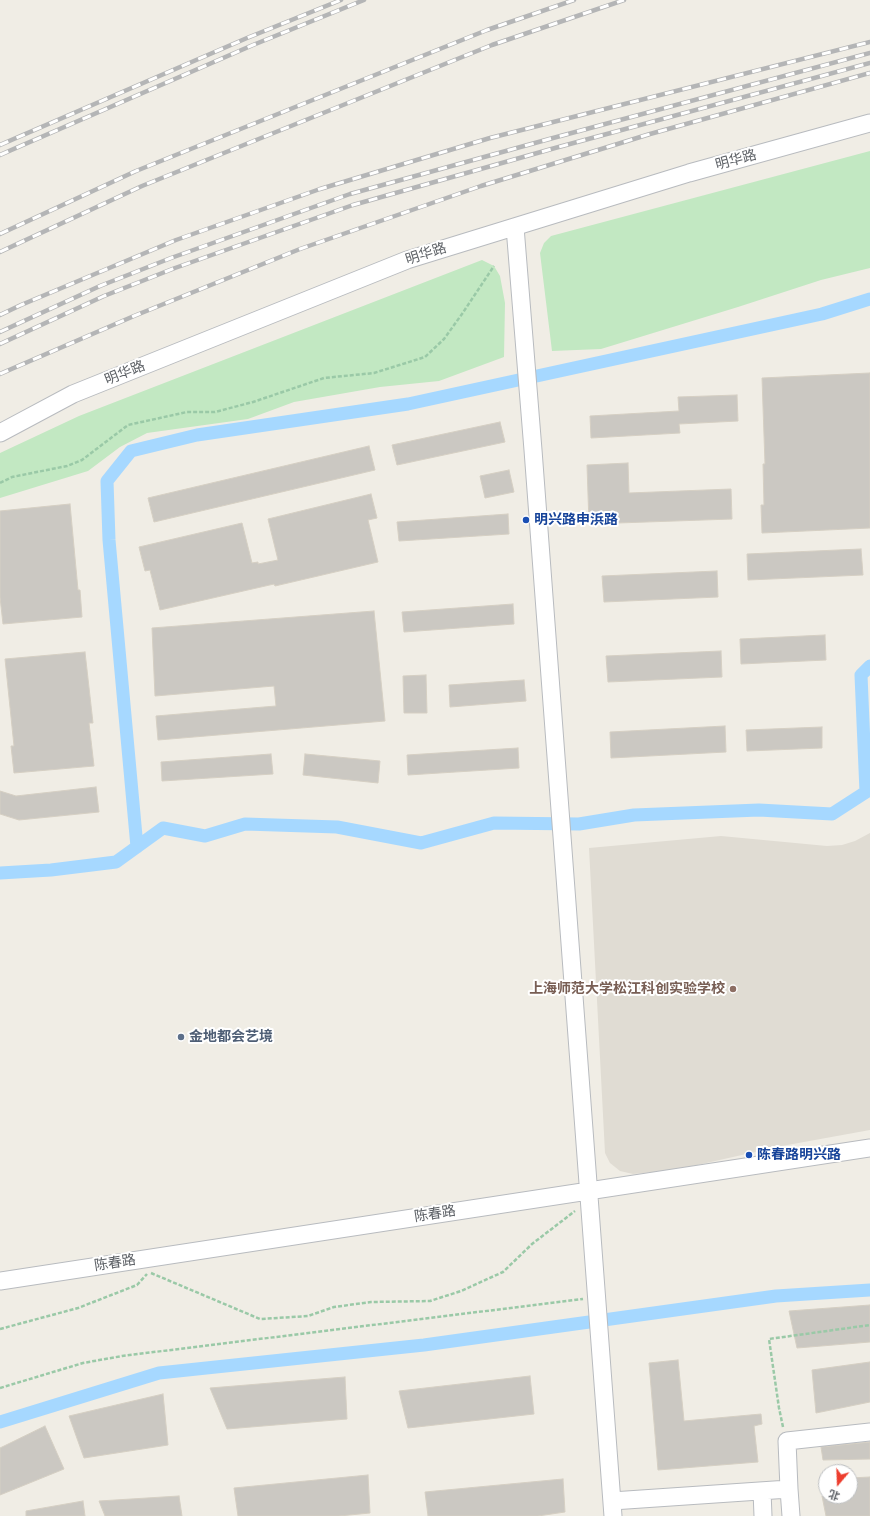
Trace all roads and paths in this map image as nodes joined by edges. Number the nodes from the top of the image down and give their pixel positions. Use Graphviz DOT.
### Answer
graph roads {
  1 [pos="870,124"];
  2 [pos="515,227"];
  3 [pos="494,266"];
  4 [pos="0,433"];
  5 [pos="0,483"];
  6 [pos="870,1148"];
  7 [pos="588,1191"];
  8 [pos="575,1211"];
  9 [pos="0,1281"];
  10 [pos="584,1299"];
  11 [pos="870,1324"];
  12 [pos="0,1329"];
  13 [pos="0,1388"];
  14 [pos="870,1432"];
  15 [pos="787,1442"];
  16 [pos="789,1489"];
  17 [pos="762,1491"];
  18 [pos="612,1509"];
  19 [pos="763,1516"];
  20 [pos="791,1516"];
  1 -- 2 [label="street, 明华路"];
  2 -- 4 [label="street, 明华路"];
  2 -- 7 [label="street"];
  3 -- 5 [label="path"];
  6 -- 7 [label="street, 陈春路"];
  7 -- 9 [label="street, 陈春路"];
  7 -- 18 [label="street"];
  8 -- 12 [label="path"];
  10 -- 13 [label="path"];
  11 -- 15 [label="path"];
  14 -- 15 [label="street"];
  15 -- 16 [label="street"];
  16 -- 17 [label="street"];
  16 -- 20 [label="street"];
  17 -- 18 [label="street"];
  17 -- 19 [label="street"];
}
